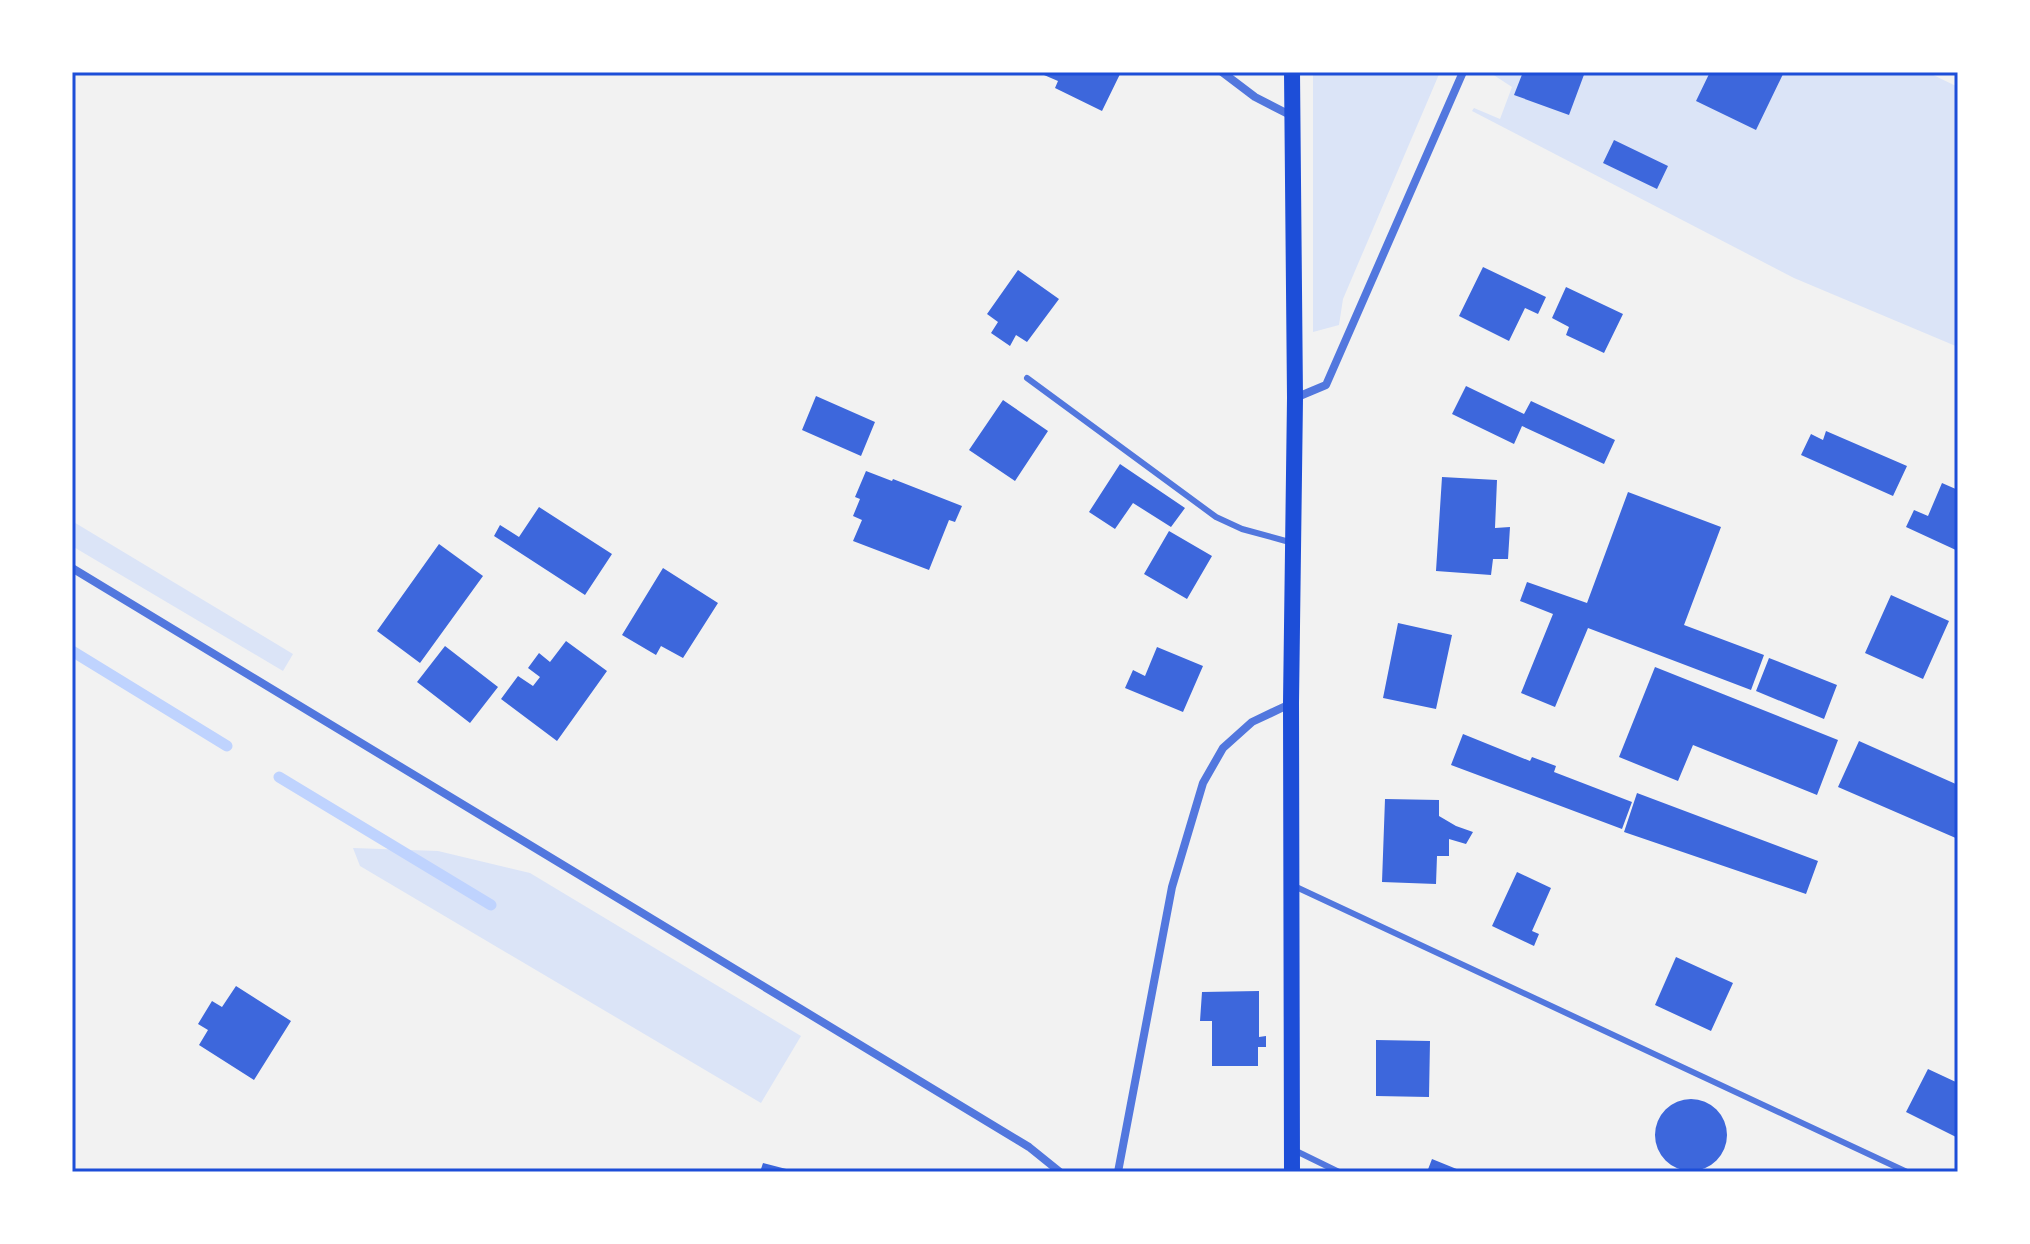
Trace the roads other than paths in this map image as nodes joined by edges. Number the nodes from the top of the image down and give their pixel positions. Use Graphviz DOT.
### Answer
graph roads {
  1 [pos="1222,72"];
  2 [pos="1292,72"];
  3 [pos="1463,72"];
  4 [pos="1292,116"];
  5 [pos="1027,378"];
  6 [pos="1295,398"];
  7 [pos="1293,543"];
  8 [pos="72,568"];
  9 [pos="1291,703"];
  10 [pos="1291,885"];
  11 [pos="1291,1148"];
  12 [pos="1060,1172"];
  13 [pos="1118,1172"];
  14 [pos="1292,1172"];
  15 [pos="1339,1172"];
  16 [pos="1907,1172"];
  1 -- 4 [label="street"];
  2 -- 4 [label="main road"];
  3 -- 6 [label="street"];
  4 -- 6 [label="main road"];
  5 -- 7 [label="lane"];
  6 -- 7 [label="main road"];
  7 -- 9 [label="main road"];
  8 -- 12 [label="street"];
  9 -- 10 [label="main road"];
  9 -- 13 [label="street"];
  10 -- 11 [label="main road"];
  10 -- 16 [label="lane"];
  11 -- 14 [label="main road"];
  11 -- 15 [label="lane"];
}
